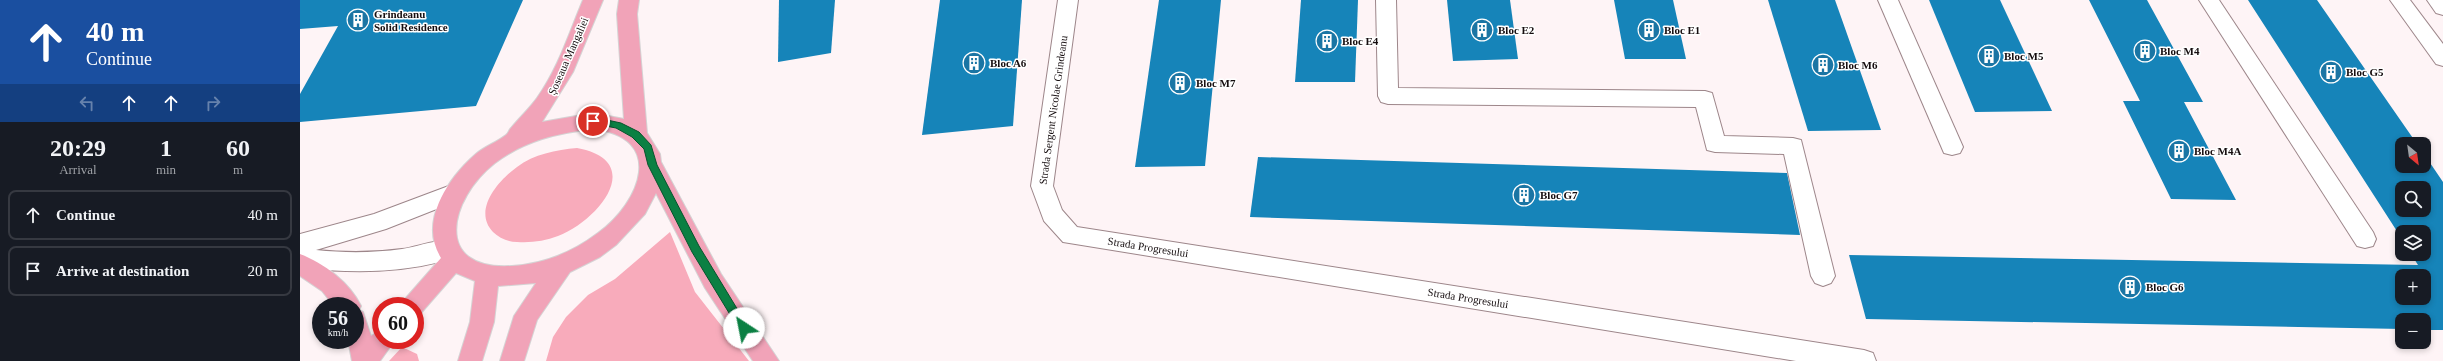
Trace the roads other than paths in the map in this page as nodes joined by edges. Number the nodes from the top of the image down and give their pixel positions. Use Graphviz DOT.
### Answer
graph roads {
  1 [pos="593,0"];
  2 [pos="629,0"];
  3 [pos="1068,0"];
  4 [pos="1386,0"];
  5 [pos="1888,0"];
  6 [pos="2209,0"];
  7 [pos="2400,0"];
  8 [pos="2437,0"];
  9 [pos="2443,8"];
  10 [pos="2443,59"];
  11 [pos="636,134"];
  12 [pos="507,144"];
  13 [pos="1952,146"];
  14 [pos="652,165"];
  15 [pos="454,193"];
  16 [pos="1071,235"];
  17 [pos="2365,238"];
  18 [pos="300,244"];
  19 [pos="451,255"];
  20 [pos="300,258"];
  21 [pos="300,264"];
  22 [pos="562,265"];
  23 [pos="488,275"];
  24 [pos="1823,276"];
  25 [pos="341,297"];
  26 [pos="420,297"];
  27 [pos="362,349"];
  28 [pos="375,349"];
  29 [pos="1775,354"];
  30 [pos="365,361"];
  31 [pos="470,361"];
  32 [pos="512,361"];
  33 [pos="767,361"];
  34 [pos="1864,361"];
  1 -- 12 [label="main road, Șoseaua Mangaliei"];
  2 -- 11 [label="main road"];
  3 -- 16 [label="street, Strada Sergent Nicolae Grindeanu"];
  4 -- 24 [label="street"];
  5 -- 13 [label="street"];
  6 -- 17 [label="street"];
  7 -- 10 [label="street"];
  8 -- 9 [label="street"];
  11 -- 12 [label="main road"];
  11 -- 14 [label="main road"];
  12 -- 15 [label="main road"];
  14 -- 22 [label="main road"];
  14 -- 33 [label="main road"];
  15 -- 18 [label="street"];
  15 -- 19 [label="main road"];
  16 -- 29 [label="street, Strada Progresului"];
  19 -- 20 [label="street"];
  19 -- 23 [label="main road"];
  19 -- 26 [label="main road"];
  21 -- 25 [label="main road"];
  22 -- 23 [label="main road"];
  22 -- 32 [label="main road"];
  23 -- 31 [label="main road"];
  27 -- 30 [label="main road"];
  28 -- 30 [label="main road"];
  29 -- 34 [label="street, Strada Progresului"];
}
